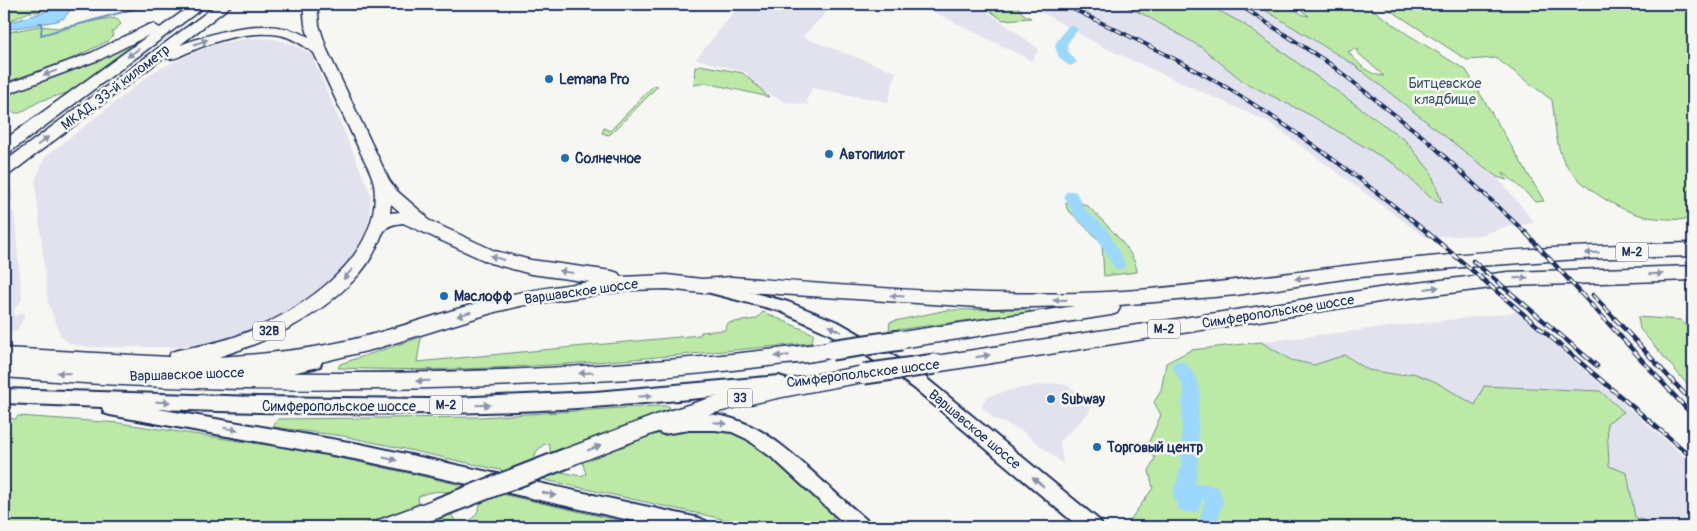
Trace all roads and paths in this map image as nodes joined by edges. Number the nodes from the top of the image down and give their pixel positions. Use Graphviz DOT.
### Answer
graph roads {
  1 [pos="199,4"];
  2 [pos="226,4"];
  3 [pos="310,4"];
  4 [pos="320,50"];
  5 [pos="4,90"];
  6 [pos="98,100"];
  7 [pos="4,148"];
  8 [pos="4,170"];
  9 [pos="382,182"];
  10 [pos="434,230"];
  11 [pos="374,233"];
  12 [pos="1693,250"];
  13 [pos="1693,273"];
  14 [pos="667,282"];
  15 [pos="702,286"];
  16 [pos="1248,286"];
  17 [pos="4,356"];
  18 [pos="4,369"];
  19 [pos="119,370"];
  20 [pos="864,374"];
  21 [pos="4,396"];
  22 [pos="27,397"];
  23 [pos="620,438"];
  24 [pos="1065,505"];
  25 [pos="386,527"];
  26 [pos="699,527"];
  27 [pos="861,527"];
  28 [pos="1075,527"];
  29 [pos="1093,527"];
  1 -- 5 [label="highway, one-way"];
  1 -- 7 [label="highway, МКАД, 33-й километр, one-way"];
  2 -- 6 [label="highway, МКАД, 33-й километр"];
  3 -- 4 [label="highway"];
  6 -- 4 [label="highway, one-way"];
  4 -- 9 [label="highway"];
  8 -- 6 [label="highway, МКАД, 33-й километр, one-way"];
  9 -- 10 [label="highway"];
  9 -- 11 [label="highway, 32B"];
  10 -- 11 [label="highway"];
  14 -- 10 [label="highway, one-way"];
  11 -- 19 [label="highway, 32B, one-way"];
  12 -- 16 [label="highway, Симферопольское шоссе / М-2, one-way"];
  20 -- 13 [label="highway, Симферопольское шоссе / М-2, one-way, bridge"];
  14 -- 15 [label="highway, Варшавское шоссе"];
  14 -- 19 [label="highway, Варшавское шоссе, one-way"];
  16 -- 15 [label="highway, one-way"];
  24 -- 15 [label="main road, Варшавское шоссе, one-way"];
  16 -- 19 [label="highway, Симферопольское шоссе / М-2, one-way, bridge"];
  17 -- 19 [label="highway"];
  19 -- 18 [label="highway, Варшавское шоссе / М-2, one-way"];
  22 -- 20 [label="main road, Симферопольское шоссе / М-2, one-way"];
  20 -- 23 [label="highway, 33"];
  21 -- 22 [label="main road, М-2"];
  22 -- 26 [label="main road, one-way"];
  25 -- 23 [label="highway, 33, one-way, bridge"];
  23 -- 27 [label="main road, one-way"];
  24 -- 28 [label="main road"];
  24 -- 29 [label="main road, Варшавское шоссе"];
}
